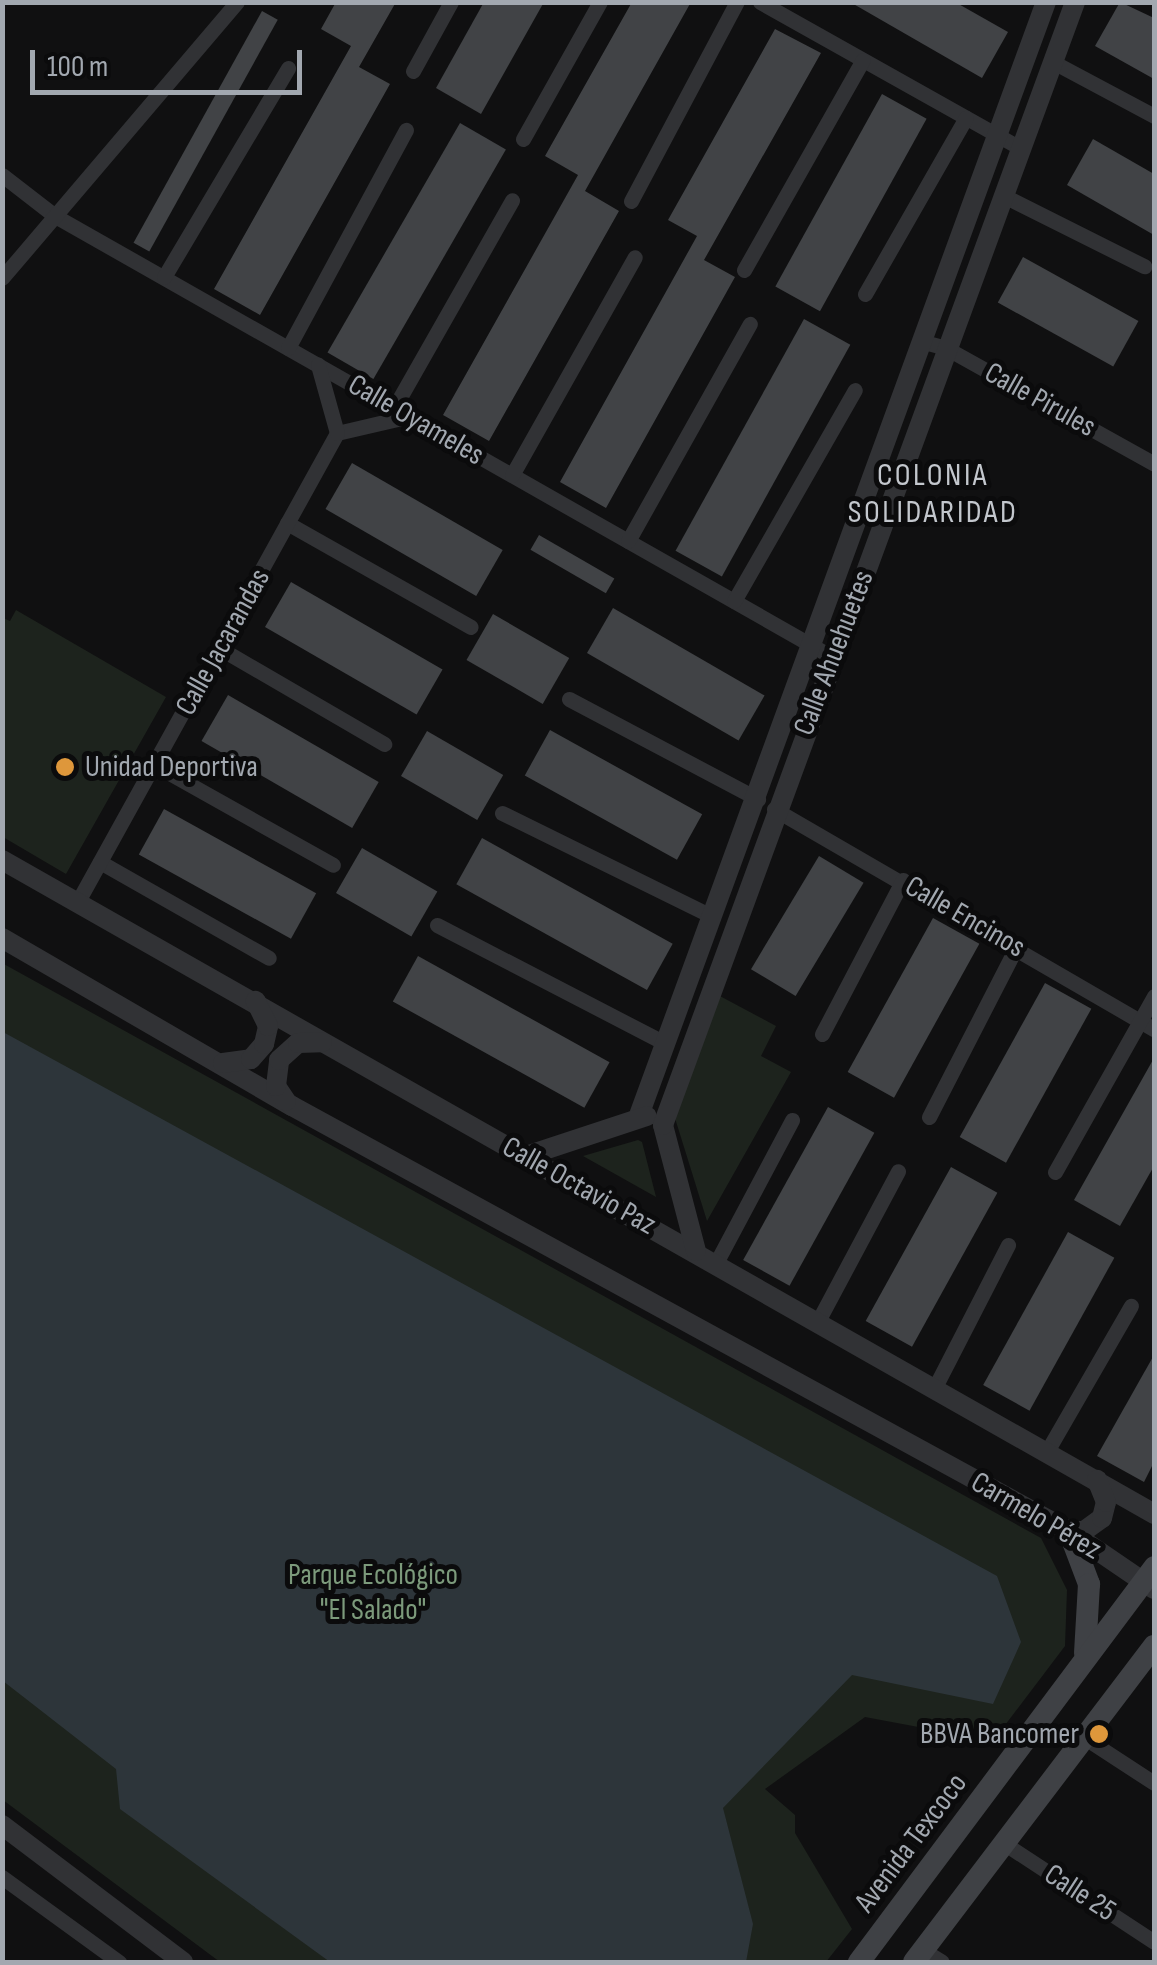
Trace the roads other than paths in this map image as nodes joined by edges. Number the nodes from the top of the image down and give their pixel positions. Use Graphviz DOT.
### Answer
graph roads {
  1 [pos="237,2"];
  2 [pos="452,2"];
  3 [pos="600,2"];
  4 [pos="737,2"];
  5 [pos="760,2"];
  6 [pos="1076,2"];
  7 [pos="1041,5"];
  8 [pos="863,60"];
  9 [pos="1053,62"];
  10 [pos="288,68"];
  11 [pos="413,71"];
  12 [pos="1154,116"];
  13 [pos="966,118"];
  14 [pos="406,130"];
  15 [pos="998,135"];
  16 [pos="523,138"];
  17 [pos="1022,149"];
  18 [pos="2,175"];
  19 [pos="1004,196"];
  20 [pos="512,200"];
  21 [pos="631,200"];
  22 [pos="54,216"];
  23 [pos="634,257"];
  24 [pos="1144,266"];
  25 [pos="744,270"];
  26 [pos="164,277"];
  27 [pos="2,278"];
  28 [pos="865,294"];
  29 [pos="750,324"];
  30 [pos="924,342"];
  31 [pos="288,348"];
  32 [pos="946,348"];
  33 [pos="318,365"];
  34 [pos="855,390"];
  35 [pos="394,408"];
  36 [pos="410,416"];
  37 [pos="338,433"];
  38 [pos="1154,464"];
  39 [pos="512,475"];
  40 [pos="287,523"];
  41 [pos="628,541"];
  42 [pos="734,601"];
  43 [pos="471,627"];
  44 [pos="221,649"];
  45 [pos="824,653"];
  46 [pos="569,698"];
  47 [pos="384,744"];
  48 [pos="155,765"];
  49 [pos="766,804"];
  50 [pos="502,812"];
  51 [pos="2,860"];
  52 [pos="100,862"];
  53 [pos="333,865"];
  54 [pos="903,880"];
  55 [pos="78,903"];
  56 [pos="711,916"];
  57 [pos="437,926"];
  58 [pos="2,938"];
  59 [pos="1018,946"];
  60 [pos="269,958"];
  61 [pos="1154,996"];
  62 [pos="256,1001"];
  63 [pos="1147,1025"];
  64 [pos="822,1034"];
  65 [pos="324,1043"];
  66 [pos="665,1043"];
  67 [pos="221,1063"];
  68 [pos="292,1106"];
  69 [pos="929,1117"];
  70 [pos="638,1118"];
  71 [pos="792,1120"];
  72 [pos="663,1125"];
  73 [pos="526,1156"];
  74 [pos="898,1171"];
  75 [pos="1055,1172"];
  76 [pos="1008,1245"];
  77 [pos="696,1252"];
  78 [pos="716,1263"];
  79 [pos="1131,1306"];
  80 [pos="817,1323"];
  81 [pos="934,1389"];
  82 [pos="1046,1453"];
  83 [pos="1096,1480"];
  84 [pos="1154,1514"];
  85 [pos="1069,1532"];
  86 [pos="1151,1579"];
  87 [pos="1154,1646"];
  88 [pos="1081,1667"];
  89 [pos="1084,1738"];
  90 [pos="1154,1783"];
  91 [pos="2,1825"];
  92 [pos="1005,1844"];
  93 [pos="4,1882"];
  94 [pos="1154,1942"];
  95 [pos="927,1958"];
  96 [pos="118,1962"];
  97 [pos="182,1962"];
  98 [pos="859,1962"];
  1 -- 22 [label="street"];
  2 -- 11 [label="street"];
  3 -- 16 [label="street"];
  4 -- 21 [label="street"];
  5 -- 8 [label="street"];
  6 -- 9 [label="street, Calle Ahuehuetes"];
  7 -- 15 [label="street, Calle Ahuehuetes"];
  8 -- 13 [label="street"];
  8 -- 25 [label="street"];
  9 -- 12 [label="street"];
  9 -- 17 [label="street, Calle Ahuehuetes"];
  10 -- 26 [label="street"];
  13 -- 15 [label="street"];
  13 -- 28 [label="street"];
  14 -- 31 [label="street"];
  15 -- 17 [label="street"];
  15 -- 30 [label="street, Calle Ahuehuetes"];
  17 -- 19 [label="street, Calle Ahuehuetes"];
  18 -- 22 [label="street, Calle Oyameles"];
  19 -- 24 [label="street"];
  19 -- 32 [label="street, Calle Ahuehuetes"];
  20 -- 35 [label="street"];
  22 -- 26 [label="street, Calle Oyameles"];
  22 -- 27 [label="street"];
  23 -- 39 [label="street"];
  26 -- 31 [label="street, Calle Oyameles"];
  29 -- 41 [label="street"];
  30 -- 32 [label="street, Calle Pirules"];
  30 -- 45 [label="street, Calle Ahuehuetes"];
  31 -- 33 [label="street, Calle Oyameles"];
  32 -- 38 [label="street, Calle Pirules"];
  32 -- 45 [label="street, Calle Ahuehuetes"];
  33 -- 35 [label="street, Calle Oyameles"];
  33 -- 37 [label="street"];
  34 -- 42 [label="street"];
  35 -- 36 [label="street, Calle Oyameles"];
  36 -- 37 [label="street"];
  36 -- 39 [label="street, Calle Oyameles"];
  37 -- 40 [label="street, Calle Jacarandas"];
  39 -- 41 [label="street, Calle Oyameles"];
  40 -- 43 [label="street"];
  40 -- 44 [label="street, Calle Jacarandas"];
  41 -- 42 [label="street, Calle Oyameles"];
  42 -- 45 [label="street, Calle Oyameles"];
  44 -- 47 [label="street"];
  44 -- 48 [label="street, Calle Jacarandas"];
  45 -- 49 [label="street, Calle Ahuehuetes"];
  46 -- 49 [label="street, Calle Encinos"];
  48 -- 52 [label="street, Calle Jacarandas"];
  48 -- 53 [label="street"];
  49 -- 54 [label="street, Calle Encinos"];
  49 -- 56 [label="street, Calle Ahuehuetes"];
  49 -- 72 [label="street, Calle Ahuehuetes"];
  50 -- 56 [label="street"];
  51 -- 55 [label="street, Calle Octavio Paz"];
  52 -- 55 [label="street, Calle Jacarandas"];
  52 -- 60 [label="street"];
  54 -- 59 [label="street, Calle Encinos"];
  54 -- 64 [label="street"];
  55 -- 62 [label="street, Calle Octavio Paz"];
  56 -- 66 [label="street, Calle Ahuehuetes"];
  57 -- 66 [label="street"];
  58 -- 67 [label="street"];
  59 -- 63 [label="street, Calle Encinos"];
  59 -- 69 [label="street"];
  61 -- 63 [label="street"];
  62 -- 65 [label="street, Calle Octavio Paz"];
  62 -- 67 [label="street"];
  63 -- 75 [label="street"];
  65 -- 68 [label="street"];
  65 -- 73 [label="street, Calle Octavio Paz"];
  66 -- 70 [label="street, Calle Ahuehuetes"];
  67 -- 68 [label="street"];
  68 -- 85 [label="street, Carmelo Pérez"];
  70 -- 72 [label="street"];
  70 -- 73 [label="street"];
  71 -- 78 [label="street"];
  72 -- 77 [label="street"];
  73 -- 77 [label="street, Calle Octavio Paz"];
  74 -- 80 [label="street"];
  76 -- 81 [label="street"];
  77 -- 78 [label="street, Calle Octavio Paz"];
  78 -- 80 [label="street, Calle Octavio Paz"];
  79 -- 82 [label="street"];
  80 -- 81 [label="street, Calle Octavio Paz"];
  81 -- 82 [label="street, Calle Octavio Paz"];
  82 -- 83 [label="street, Calle Octavio Paz"];
  83 -- 84 [label="street, Calle Octavio Paz"];
  83 -- 85 [label="street"];
  85 -- 86 [label="street, Carmelo Pérez"];
  85 -- 88 [label="main road"];
  86 -- 88 [label="main road, Avenida Texcoco"];
  87 -- 89 [label="main road"];
  88 -- 98 [label="main road, Avenida Texcoco"];
  89 -- 90 [label="street"];
  89 -- 92 [label="main road"];
  91 -- 97 [label="street"];
  92 -- 94 [label="street, Calle 25"];
  92 -- 95 [label="main road"];
  93 -- 96 [label="street"];
}
